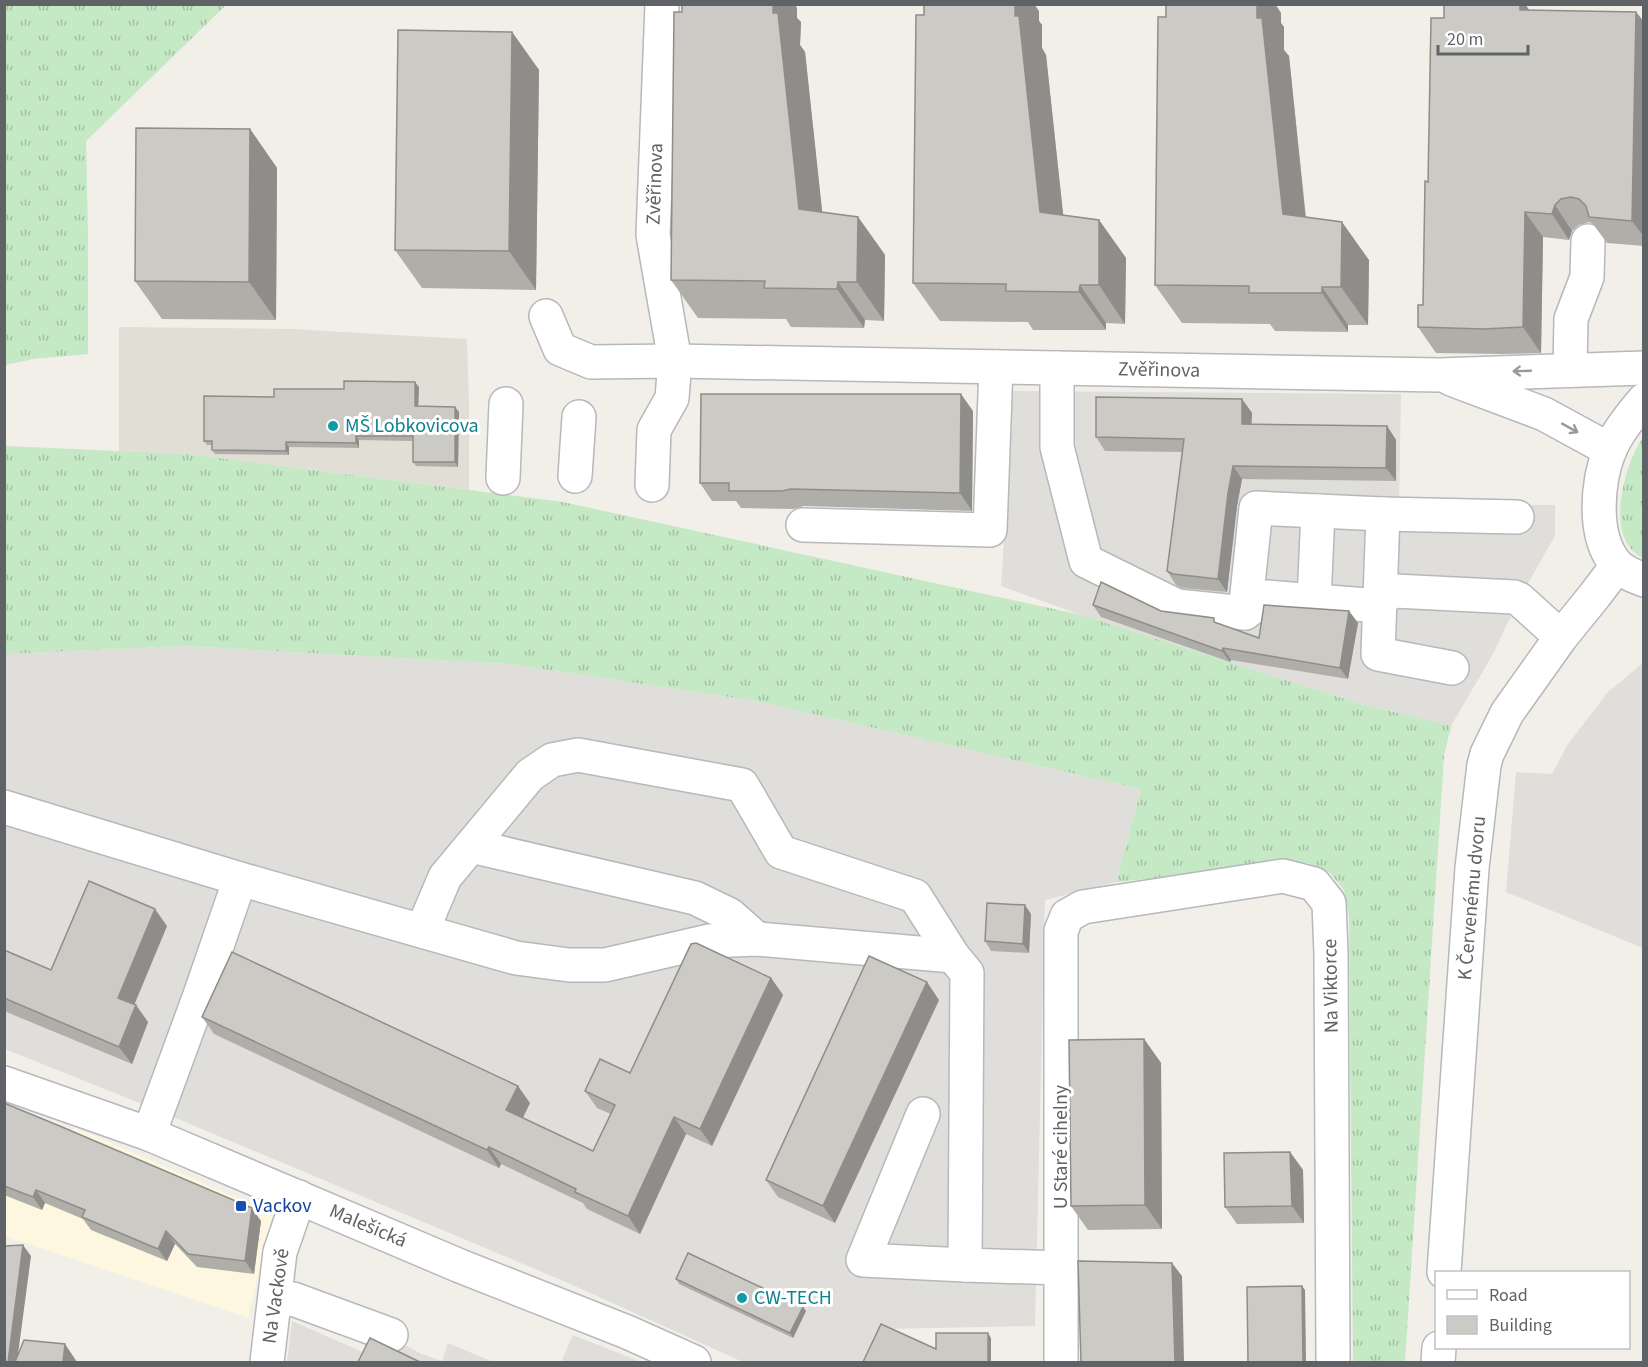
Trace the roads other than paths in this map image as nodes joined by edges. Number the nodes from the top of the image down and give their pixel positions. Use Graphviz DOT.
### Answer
graph roads {
  1 [pos="662,4"];
  2 [pos="1588,241"];
  3 [pos="546,316"];
  4 [pos="675,361"];
  5 [pos="996,367"];
  6 [pos="1057,368"];
  7 [pos="1644,368"];
  8 [pos="1570,369"];
  9 [pos="1438,375"];
  10 [pos="1644,400"];
  11 [pos="506,404"];
  12 [pos="579,417"];
  13 [pos="1610,450"];
  14 [pos="575,477"];
  15 [pos="503,478"];
  16 [pos="652,485"];
  17 [pos="1318,512"];
  18 [pos="1383,514"];
  19 [pos="1517,517"];
  20 [pos="803,525"];
  21 [pos="1630,573"];
  22 [pos="1380,598"];
  23 [pos="1314,601"];
  24 [pos="1245,613"];
  25 [pos="1561,637"];
  26 [pos="1452,668"];
  27 [pos="4,807"];
  28 [pos="471,846"];
  29 [pos="240,879"];
  30 [pos="422,931"];
  31 [pos="1061,931"];
  32 [pos="757,939"];
  33 [pos="953,956"];
  34 [pos="4,1083"];
  35 [pos="923,1114"];
  36 [pos="149,1134"];
  37 [pos="299,1197"];
  38 [pos="966,1266"];
  39 [pos="1061,1268"];
  40 [pos="1444,1271"];
  41 [pos="274,1301"];
  42 [pos="391,1335"];
  43 [pos="267,1362"];
  44 [pos="694,1362"];
  45 [pos="1061,1362"];
  46 [pos="1333,1362"];
  1 -- 4 [label="street, Zvěřinova"];
  2 -- 8 [label="street"];
  3 -- 4 [label="street, Zvěřinova"];
  4 -- 5 [label="street, Zvěřinova"];
  4 -- 16 [label="street, Zvěřinova"];
  5 -- 6 [label="street, Zvěřinova"];
  5 -- 20 [label="street"];
  6 -- 9 [label="street, Zvěřinova"];
  6 -- 24 [label="street"];
  7 -- 8 [label="street, Zvěřinova"];
  8 -- 9 [label="street, Zvěřinova, one-way"];
  9 -- 13 [label="street, one-way"];
  10 -- 13 [label="street, K Červenému dvoru"];
  11 -- 15 [label="street"];
  12 -- 14 [label="street"];
  13 -- 21 [label="street, K Červenému dvoru"];
  17 -- 18 [label="street"];
  17 -- 23 [label="street"];
  17 -- 24 [label="street"];
  18 -- 19 [label="street"];
  18 -- 22 [label="street"];
  21 -- 25 [label="street, K Červenému dvoru"];
  22 -- 23 [label="street"];
  22 -- 25 [label="street"];
  22 -- 26 [label="street"];
  23 -- 24 [label="street"];
  25 -- 40 [label="street, K Červenému dvoru"];
  27 -- 29 [label="street"];
  28 -- 30 [label="street"];
  28 -- 32 [label="street"];
  28 -- 33 [label="street"];
  29 -- 30 [label="street"];
  29 -- 36 [label="street"];
  30 -- 32 [label="street"];
  31 -- 39 [label="street, U Staré cihelny"];
  31 -- 46 [label="street, Na Viktorce"];
  32 -- 33 [label="street"];
  33 -- 38 [label="street"];
  34 -- 36 [label="street, Malešická"];
  35 -- 38 [label="street"];
  36 -- 37 [label="street, Malešická"];
  37 -- 41 [label="street, Na Vackově"];
  37 -- 44 [label="street, Malešická"];
  38 -- 39 [label="street"];
  39 -- 45 [label="street, U Staré cihelny"];
  41 -- 42 [label="street"];
  41 -- 43 [label="street, Na Vackově"];
}
